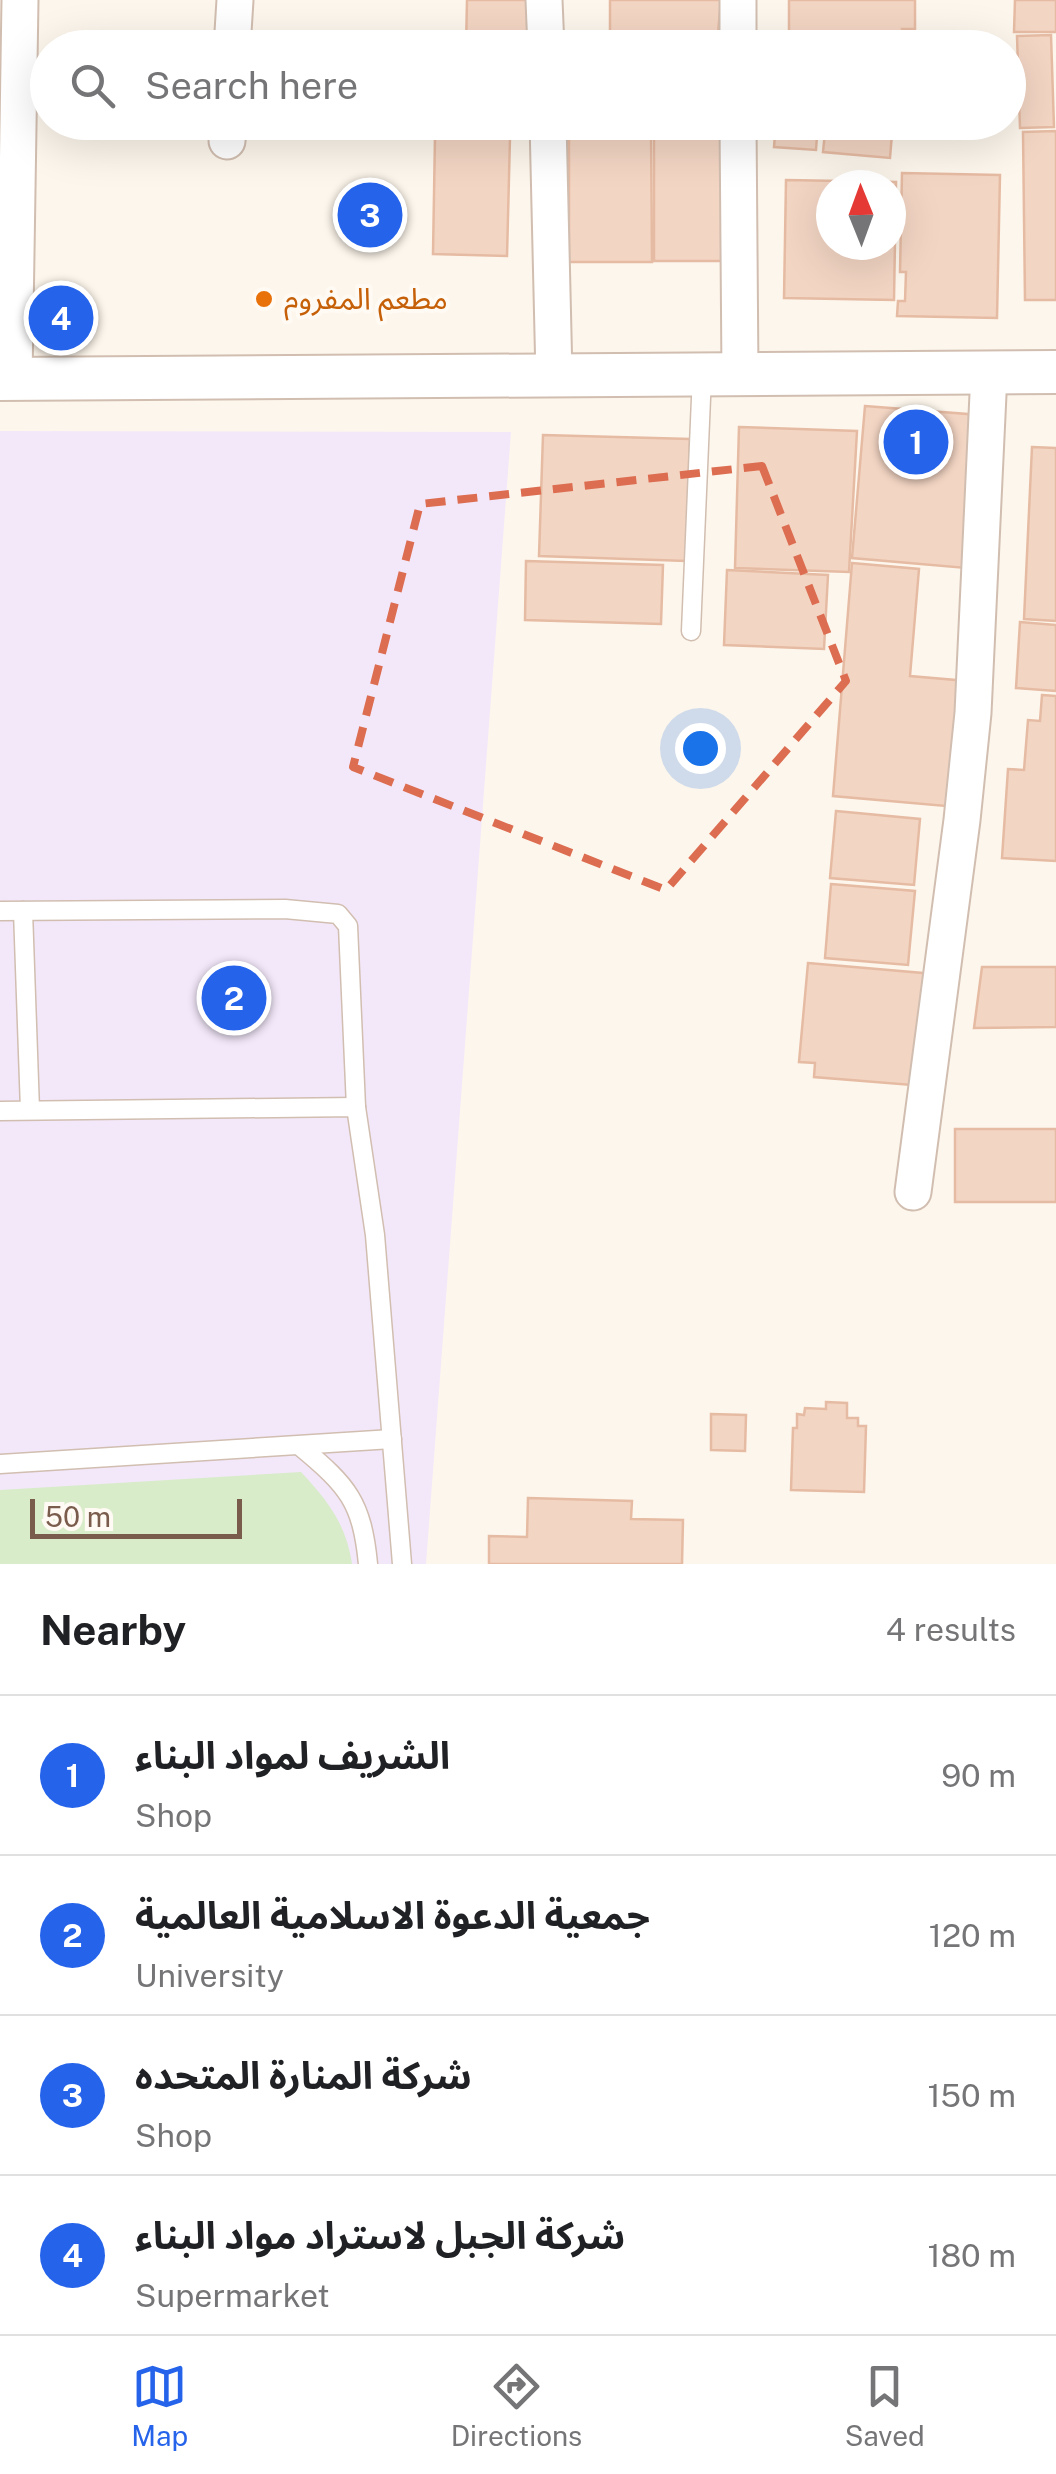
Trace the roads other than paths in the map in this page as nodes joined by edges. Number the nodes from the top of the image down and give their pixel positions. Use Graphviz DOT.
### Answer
graph roads {
  1 [pos="20,0"];
  2 [pos="234,0"];
  3 [pos="544,0"];
  4 [pos="738,0"];
  5 [pos="233,30"];
  6 [pos="545,30"];
  7 [pos="738,30"];
  8 [pos="9,140"];
  9 [pos="548,140"];
  10 [pos="737,140"];
  11 [pos="1056,372"];
  12 [pos="988,373"];
  13 [pos="721,374"];
  14 [pos="554,376"];
  15 [pos="7,378"];
  16 [pos="692,632"];
  17 [pos="23,910"];
  18 [pos="0,911"];
  19 [pos="356,1107"];
  20 [pos="30,1110"];
  21 [pos="0,1111"];
  22 [pos="913,1192"];
  23 [pos="392,1439"];
  24 [pos="300,1448"];
  25 [pos="0,1464"];
  26 [pos="368,1564"];
  27 [pos="402,1564"];
  1 -- 8 [label="street"];
  2 -- 5 [label="street"];
  3 -- 6 [label="street"];
  4 -- 7 [label="street"];
  8 -- 15 [label="street"];
  9 -- 14 [label="street"];
  10 -- 13 [label="street"];
  11 -- 12 [label="street"];
  12 -- 13 [label="street"];
  12 -- 22 [label="street"];
  13 -- 14 [label="street"];
  13 -- 16 [label="lane"];
  14 -- 15 [label="street"];
  17 -- 18 [label="lane"];
  17 -- 19 [label="lane"];
  17 -- 20 [label="lane"];
  19 -- 20 [label="lane"];
  19 -- 23 [label="lane"];
  20 -- 21 [label="lane"];
  23 -- 24 [label="lane"];
  23 -- 27 [label="lane"];
  24 -- 25 [label="lane"];
  24 -- 26 [label="lane"];
}
